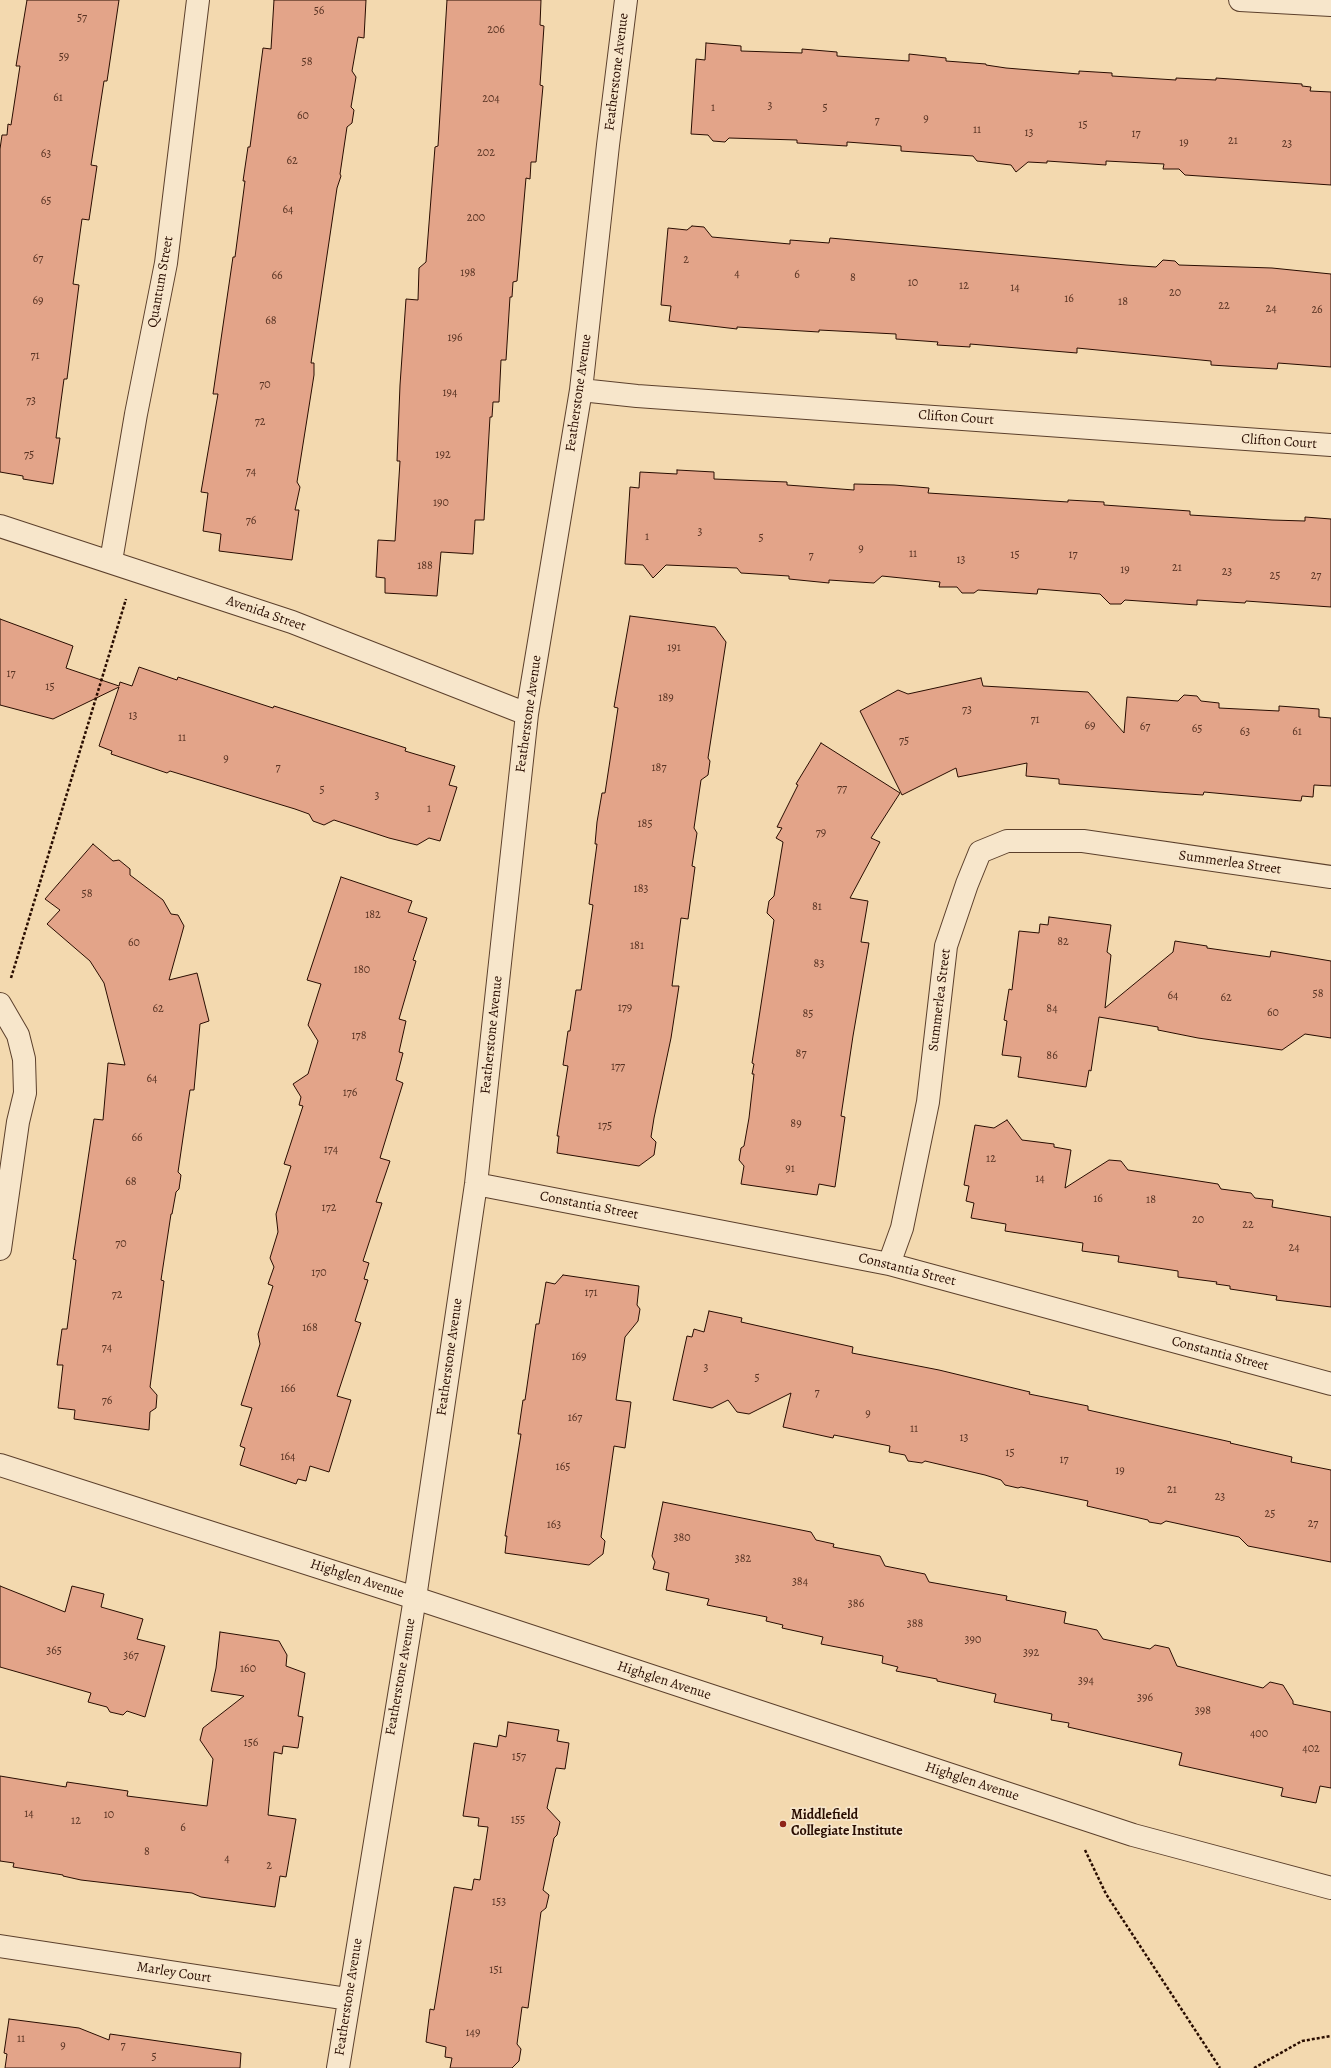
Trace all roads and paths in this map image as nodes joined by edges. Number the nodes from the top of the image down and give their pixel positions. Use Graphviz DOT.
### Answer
graph roads {
  1 [pos="198,0"];
  2 [pos="626,0"];
  3 [pos="1240,0"];
  4 [pos="1331,5"];
  5 [pos="582,390"];
  6 [pos="1331,445"];
  7 [pos="0,526"];
  8 [pos="111,561"];
  9 [pos="135,571"];
  10 [pos="527,714"];
  11 [pos="1331,877"];
  12 [pos="1,1005"];
  13 [pos="476,1184"];
  14 [pos="0,1249"];
  15 [pos="889,1264"];
  16 [pos="1331,1384"];
  17 [pos="0,1465"];
  18 [pos="415,1598"];
  19 [pos="1068,1813"];
  20 [pos="1331,1888"];
  21 [pos="0,1946"];
  22 [pos="348,1999"];
  23 [pos="1331,2036"];
  24 [pos="338,2068"];
  25 [pos="1220,2068"];
  26 [pos="1254,2068"];
  1 -- 8 [label="street, Quantum Street"];
  2 -- 5 [label="street, Featherstone Avenue"];
  3 -- 4 [label="street"];
  5 -- 6 [label="street, Clifton Court"];
  5 -- 10 [label="street, Featherstone Avenue"];
  7 -- 8 [label="street, Avenida Street"];
  8 -- 9 [label="street, Avenida Street"];
  9 -- 10 [label="street, Avenida Street"];
  9 -- 12 [label="path"];
  10 -- 13 [label="street, Featherstone Avenue"];
  11 -- 15 [label="street, Summerlea Street"];
  12 -- 14 [label="street"];
  13 -- 15 [label="street, Constantia Street"];
  13 -- 18 [label="street, Featherstone Avenue"];
  15 -- 16 [label="street, Constantia Street"];
  17 -- 18 [label="street, Highglen Avenue"];
  18 -- 19 [label="street, Highglen Avenue"];
  18 -- 22 [label="street, Featherstone Avenue"];
  19 -- 20 [label="street, Highglen Avenue"];
  19 -- 25 [label="path"];
  21 -- 22 [label="street, Marley Court"];
  22 -- 24 [label="street, Featherstone Avenue"];
  23 -- 26 [label="path"];
}
